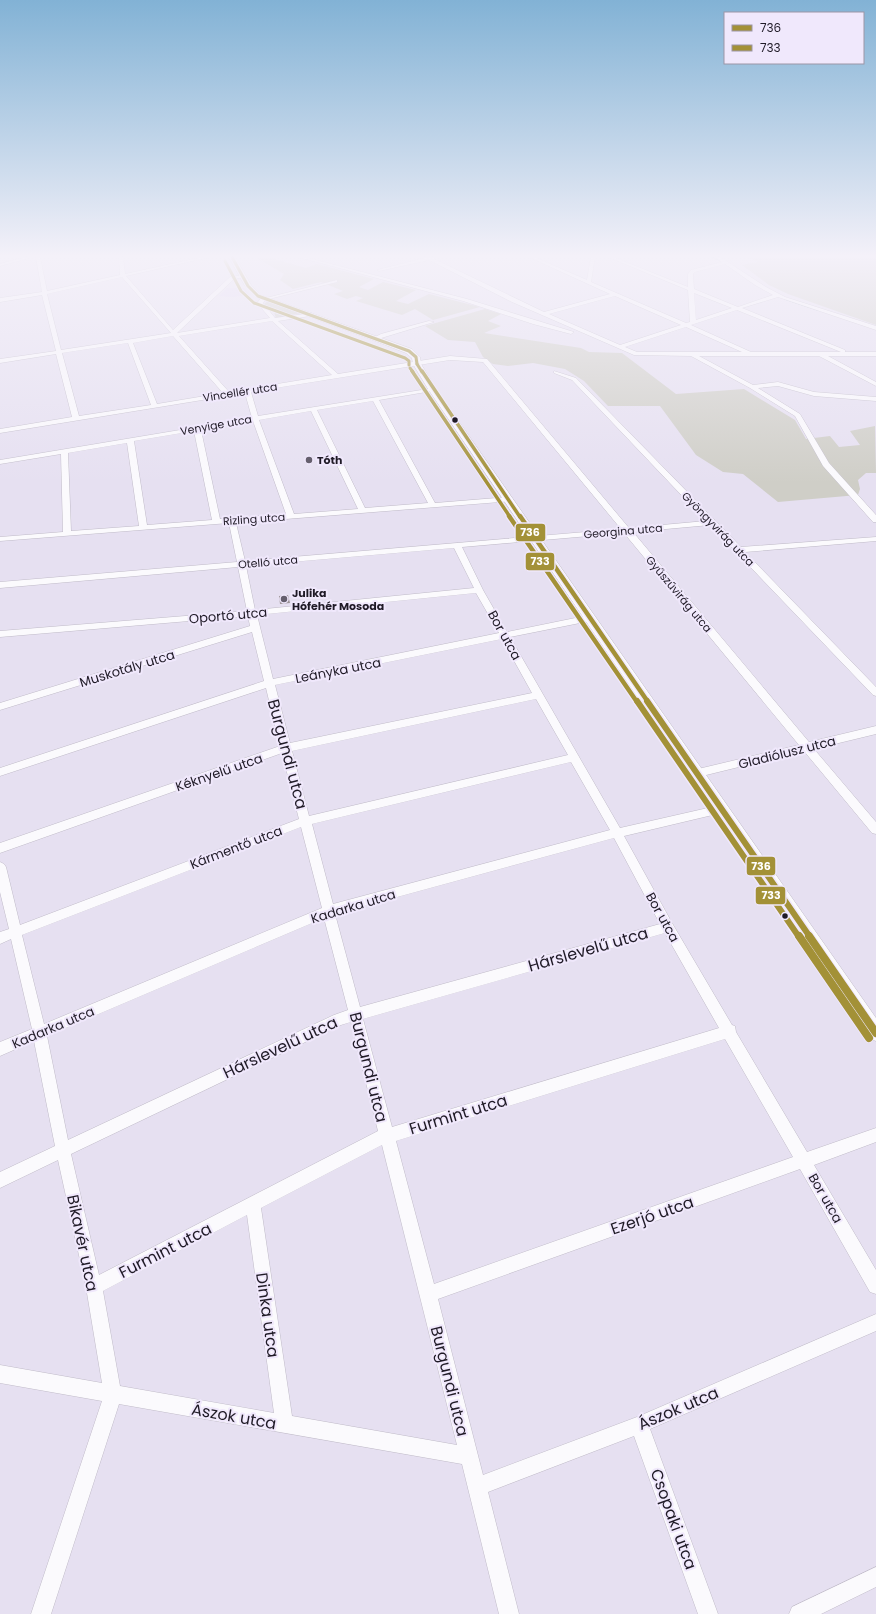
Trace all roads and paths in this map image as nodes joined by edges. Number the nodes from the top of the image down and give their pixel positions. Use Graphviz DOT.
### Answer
graph roads {
  1 [pos="54,332"];
  2 [pos="180,332"];
  3 [pos="288,332"];
  4 [pos="360,332"];
  5 [pos="390,332"];
  6 [pos="572,332"];
  7 [pos="584,332"];
  8 [pos="661,332"];
  9 [pos="704,332"];
  10 [pos="795,332"];
  11 [pos="175,333"];
  12 [pos="590,335"];
  13 [pos="376,338"];
  14 [pos="130,342"];
  15 [pos="620,347"];
  16 [pos="60,352"];
  17 [pos="754,354"];
  18 [pos="819,354"];
  19 [pos="848,354"];
  20 [pos="876,354"];
  21 [pos="692,355"];
  22 [pos="481,358"];
  23 [pos="0,361"];
  24 [pos="417,364"];
  25 [pos="556,372"];
  26 [pos="338,377"];
  27 [pos="876,384"];
  28 [pos="752,388"];
  29 [pos="432,389"];
  30 [pos="247,391"];
  31 [pos="227,394"];
  32 [pos="375,399"];
  33 [pos="876,399"];
  34 [pos="156,406"];
  35 [pos="313,409"];
  36 [pos="255,418"];
  37 [pos="76,419"];
  38 [pos="197,429"];
  39 [pos="0,431"];
  40 [pos="130,439"];
  41 [pos="64,451"];
  42 [pos="0,462"];
  43 [pos="509,499"];
  44 [pos="432,505"];
  45 [pos="362,510"];
  46 [pos="291,516"];
  47 [pos="876,520"];
  48 [pos="216,521"];
  49 [pos="232,521"];
  50 [pos="711,523"];
  51 [pos="143,527"];
  52 [pos="627,530"];
  53 [pos="67,534"];
  54 [pos="0,539"];
  55 [pos="535,539"];
  56 [pos="876,539"];
  57 [pos="456,545"];
  58 [pos="738,550"];
  59 [pos="240,565"];
  60 [pos="0,585"];
  61 [pos="479,590"];
  62 [pos="252,613"];
  63 [pos="590,618"];
  64 [pos="255,628"];
  65 [pos="0,634"];
  66 [pos="505,636"];
  67 [pos="269,683"];
  68 [pos="876,693"];
  69 [pos="538,695"];
  70 [pos="0,707"];
  71 [pos="876,730"];
  72 [pos="806,747"];
  73 [pos="286,748"];
  74 [pos="573,758"];
  75 [pos="0,772"];
  76 [pos="698,774"];
  77 [pos="721,809"];
  78 [pos="306,821"];
  79 [pos="876,830"];
  80 [pos="617,834"];
  81 [pos="0,848"];
  82 [pos="0,867"];
  83 [pos="327,911"];
  84 [pos="668,927"];
  85 [pos="7,935"];
  86 [pos="355,1014"];
  87 [pos="39,1032"];
  88 [pos="730,1032"];
  89 [pos="876,1033"];
  90 [pos="0,1049"];
  91 [pos="386,1135"];
  92 [pos="876,1136"];
  93 [pos="63,1150"];
  94 [pos="805,1161"];
  95 [pos="0,1180"];
  96 [pos="253,1205"];
  97 [pos="876,1286"];
  98 [pos="94,1287"];
  99 [pos="428,1294"];
  100 [pos="876,1322"];
  101 [pos="0,1374"];
  102 [pos="112,1394"];
  103 [pos="284,1424"];
  104 [pos="639,1425"];
  105 [pos="469,1456"];
  106 [pos="477,1487"];
  107 [pos="876,1577"];
  108 [pos="41,1614"];
  109 [pos="508,1614"];
  110 [pos="708,1614"];
  111 [pos="799,1614"];
  1 -- 16 [label="street"];
  2 -- 11 [label="street"];
  3 -- 26 [label="street"];
  4 -- 13 [label="street"];
  5 -- 13 [label="street"];
  6 -- 12 [label="street"];
  7 -- 12 [label="street"];
  8 -- 15 [label="street"];
  9 -- 17 [label="street"];
  10 -- 19 [label="street"];
  11 -- 14 [label="street"];
  11 -- 31 [label="street"];
  12 -- 15 [label="street"];
  13 -- 24 [label="street"];
  14 -- 16 [label="street"];
  14 -- 34 [label="street"];
  15 -- 21 [label="street"];
  16 -- 23 [label="street"];
  16 -- 37 [label="street"];
  17 -- 18 [label="street"];
  17 -- 21 [label="street"];
  18 -- 19 [label="street"];
  18 -- 27 [label="street"];
  19 -- 20 [label="street"];
  21 -- 28 [label="street"];
  22 -- 24 [label="street, Vincellér utca"];
  22 -- 52 [label="street, Gyűszűvirág utca"];
  24 -- 26 [label="street, Vincellér utca"];
  24 -- 29 [label="street"];
  25 -- 50 [label="street, Gyöngyvirág utca"];
  26 -- 30 [label="street, Vincellér utca"];
  28 -- 33 [label="street"];
  28 -- 47 [label="street"];
  29 -- 32 [label="street, Venyige utca"];
  29 -- 43 [label="street"];
  30 -- 31 [label="street, Vincellér utca"];
  30 -- 36 [label="street"];
  31 -- 34 [label="street, Vincellér utca"];
  32 -- 35 [label="street, Venyige utca"];
  32 -- 44 [label="street"];
  34 -- 37 [label="street, Vincellér utca"];
  35 -- 36 [label="street, Venyige utca"];
  35 -- 45 [label="street"];
  36 -- 38 [label="street, Venyige utca"];
  36 -- 46 [label="street"];
  37 -- 39 [label="street, Vincellér utca"];
  38 -- 40 [label="street, Venyige utca"];
  38 -- 48 [label="street"];
  40 -- 41 [label="street, Venyige utca"];
  40 -- 51 [label="street"];
  41 -- 42 [label="street, Venyige utca"];
  41 -- 53 [label="street"];
  43 -- 44 [label="street, Rizling utca"];
  43 -- 55 [label="street"];
  44 -- 45 [label="street, Rizling utca"];
  45 -- 46 [label="street, Rizling utca"];
  46 -- 49 [label="street, Rizling utca"];
  48 -- 49 [label="street, Rizling utca"];
  48 -- 51 [label="street, Rizling utca"];
  49 -- 59 [label="street, Burgundi utca"];
  50 -- 52 [label="street, Georgina utca"];
  50 -- 58 [label="street, Gyöngyvirág utca"];
  51 -- 53 [label="street, Rizling utca"];
  52 -- 55 [label="street, Georgina utca"];
  52 -- 72 [label="street, Gyűszűvirág utca"];
  53 -- 54 [label="street, Rizling utca"];
  55 -- 57 [label="street, Otelló utca"];
  55 -- 63 [label="street"];
  56 -- 58 [label="street"];
  57 -- 59 [label="street, Otelló utca"];
  57 -- 61 [label="street, Bor utca"];
  58 -- 68 [label="street, Gyöngyvirág utca"];
  59 -- 60 [label="street, Otelló utca"];
  59 -- 62 [label="street, Burgundi utca"];
  61 -- 62 [label="street, Oportó utca"];
  61 -- 66 [label="street, Bor utca"];
  62 -- 64 [label="street, Burgundi utca"];
  62 -- 65 [label="street, Oportó utca"];
  63 -- 66 [label="street, Leányka utca"];
  63 -- 76 [label="street"];
  64 -- 67 [label="street, Burgundi utca"];
  64 -- 70 [label="street, Muskotály utca"];
  66 -- 67 [label="street, Leányka utca"];
  66 -- 69 [label="street, Bor utca"];
  67 -- 73 [label="street, Burgundi utca"];
  67 -- 75 [label="street, Leányka utca"];
  69 -- 73 [label="street, Kéknyelű utca"];
  69 -- 74 [label="street, Bor utca"];
  71 -- 72 [label="street, Gladiólusz utca"];
  72 -- 76 [label="street, Gladiólusz utca"];
  72 -- 79 [label="street, Gyűszűvirág utca"];
  73 -- 78 [label="street, Burgundi utca"];
  73 -- 81 [label="street, Kéknyelű utca"];
  74 -- 78 [label="street, Kármentő utca"];
  74 -- 80 [label="street, Bor utca"];
  76 -- 77 [label="street"];
  77 -- 80 [label="street, Kadarka utca"];
  77 -- 89 [label="street"];
  78 -- 83 [label="street, Burgundi utca"];
  78 -- 85 [label="street, Kármentő utca"];
  80 -- 83 [label="street, Kadarka utca"];
  80 -- 84 [label="street, Bor utca"];
  82 -- 85 [label="street, Bikavér utca"];
  83 -- 86 [label="street, Burgundi utca"];
  83 -- 87 [label="street, Kadarka utca"];
  84 -- 86 [label="street, Hárslevelű utca"];
  84 -- 88 [label="street, Bor utca"];
  85 -- 87 [label="street, Bikavér utca"];
  86 -- 91 [label="street, Burgundi utca"];
  86 -- 93 [label="street, Hárslevelű utca"];
  87 -- 90 [label="street, Kadarka utca"];
  87 -- 93 [label="street, Bikavér utca"];
  88 -- 91 [label="street, Furmint utca"];
  88 -- 94 [label="street, Bor utca"];
  91 -- 96 [label="street, Furmint utca"];
  91 -- 99 [label="street, Burgundi utca"];
  92 -- 94 [label="street, Ezerjó utca"];
  93 -- 95 [label="street, Hárslevelű utca"];
  93 -- 98 [label="street, Bikavér utca"];
  94 -- 97 [label="street, Bor utca"];
  94 -- 99 [label="street, Ezerjó utca"];
  96 -- 98 [label="street, Furmint utca"];
  96 -- 103 [label="street, Dinka utca"];
  98 -- 102 [label="street, Bikavér utca"];
  99 -- 105 [label="street, Burgundi utca"];
  100 -- 104 [label="street, Ászok utca"];
  101 -- 102 [label="street, Ászok utca"];
  102 -- 103 [label="street, Ászok utca"];
  102 -- 108 [label="street, Bikavér utca"];
  103 -- 105 [label="street, Ászok utca"];
  104 -- 106 [label="street, Ászok utca"];
  104 -- 110 [label="street, Csopaki utca"];
  105 -- 106 [label="street, Burgundi utca"];
  106 -- 109 [label="street, Burgundi utca"];
  107 -- 111 [label="street"];
}
